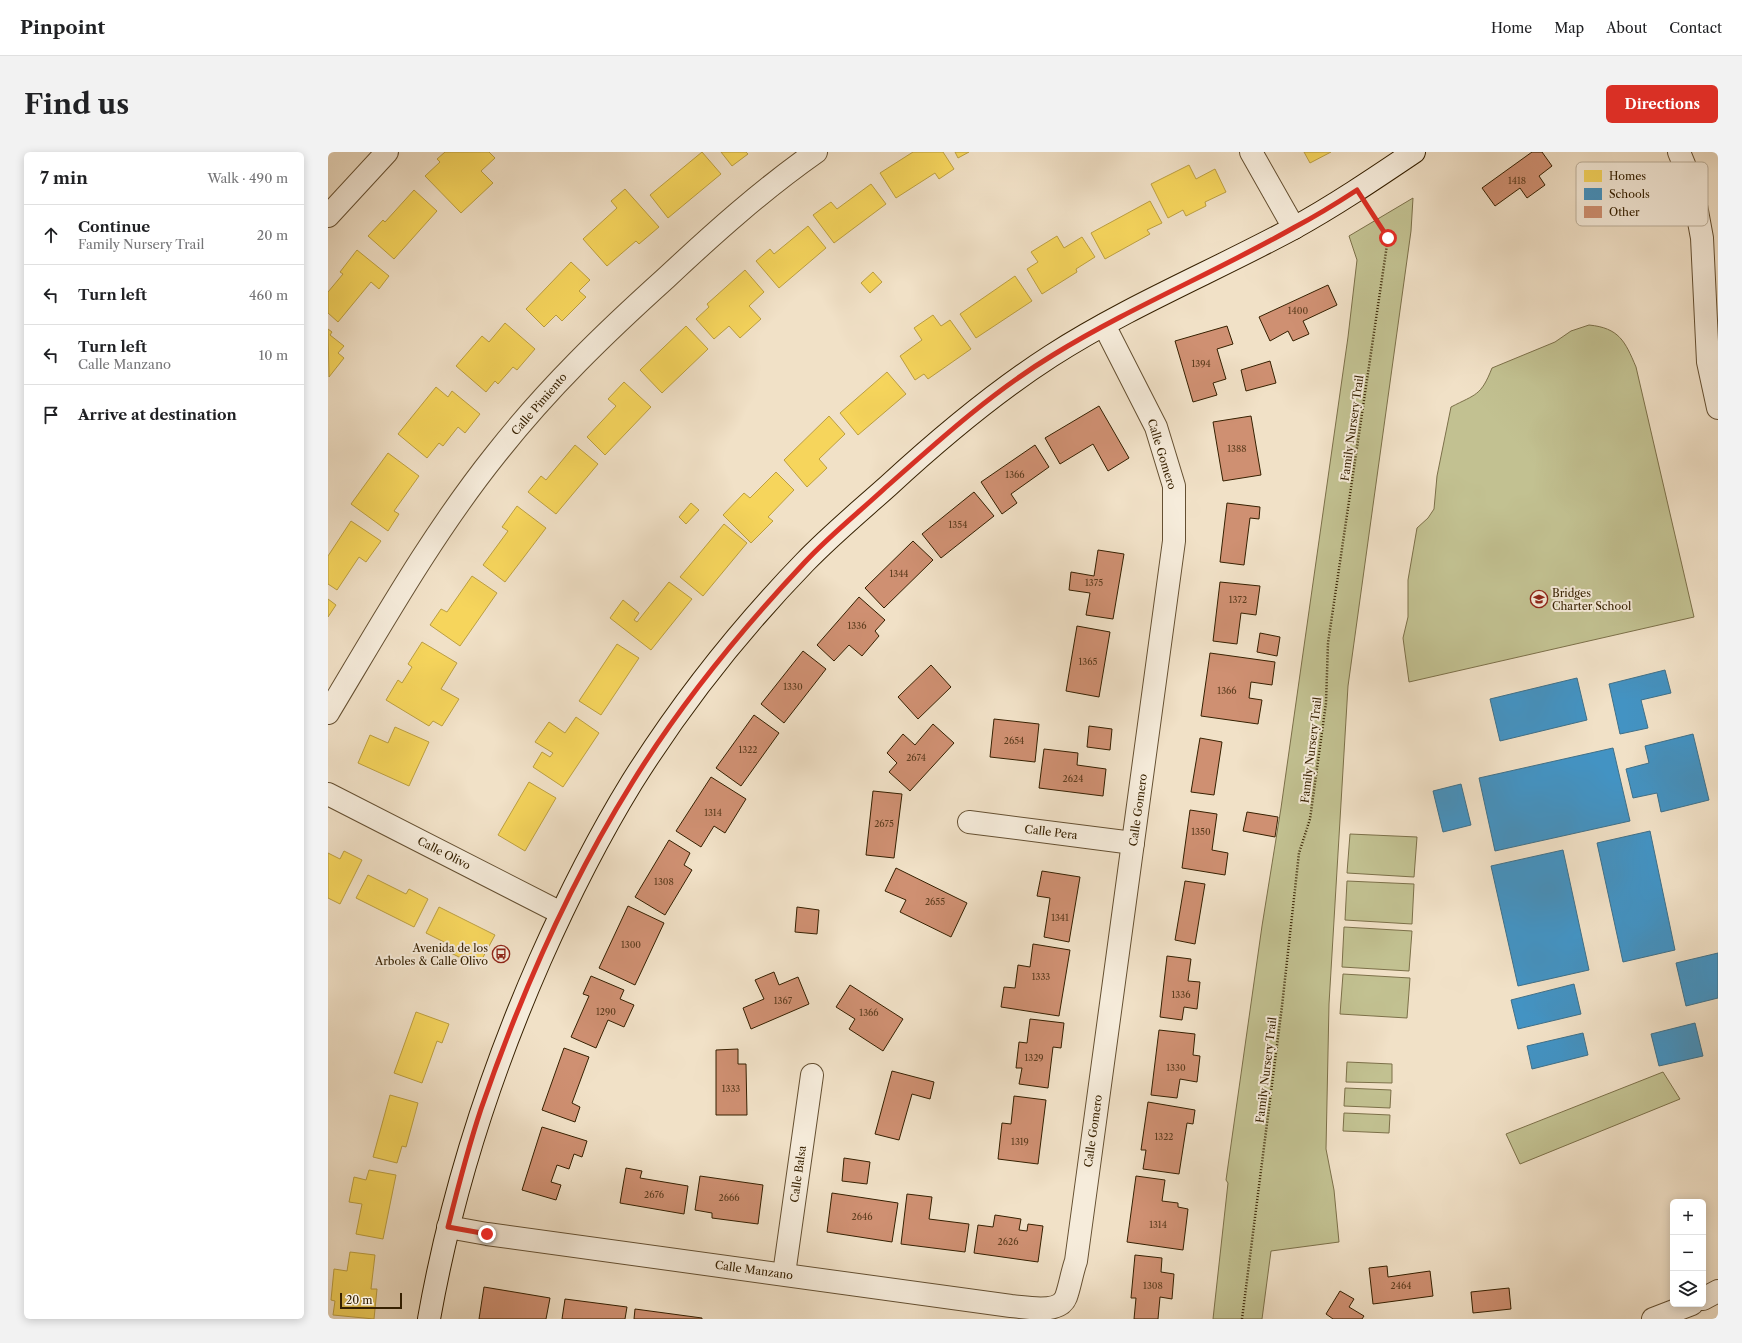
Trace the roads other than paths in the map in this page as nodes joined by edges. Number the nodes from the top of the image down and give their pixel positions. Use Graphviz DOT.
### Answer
graph roads {
  1 [pos="387,152"];
  2 [pos="816,152"];
  3 [pos="1251,152"];
  4 [pos="1414,152"];
  5 [pos="1679,152"];
  6 [pos="1683,162"];
  7 [pos="328,216"];
  8 [pos="1700,226"];
  9 [pos="1294,228"];
  10 [pos="1104,325"];
  11 [pos="1718,408"];
  12 [pos="328,713"];
  13 [pos="328,794"];
  14 [pos="968,822"];
  15 [pos="1133,843"];
  16 [pos="560,913"];
  17 [pos="812,1074"];
  18 [pos="448,1227"];
  19 [pos="784,1274"];
  20 [pos="1718,1291"];
  21 [pos="1706,1297"];
  22 [pos="1059,1304"];
  23 [pos="1684,1307"];
  24 [pos="429,1319"];
  25 [pos="1653,1319"];
  1 -- 7 [label="street"];
  2 -- 12 [label="street, Calle Pimiento"];
  3 -- 9 [label="street"];
  4 -- 9 [label="street"];
  5 -- 6 [label="street"];
  8 -- 11 [label="street"];
  9 -- 10 [label="street"];
  10 -- 15 [label="street, Calle Gomero"];
  10 -- 16 [label="street"];
  13 -- 16 [label="street, Calle Olivo"];
  14 -- 15 [label="street, Calle Pera"];
  15 -- 22 [label="street, Calle Gomero"];
  16 -- 18 [label="street"];
  17 -- 19 [label="street, Calle Balsa"];
  18 -- 19 [label="street, Calle Manzano"];
  18 -- 24 [label="street"];
  19 -- 22 [label="street, Calle Manzano"];
  20 -- 21 [label="street"];
  23 -- 25 [label="street"];
}
